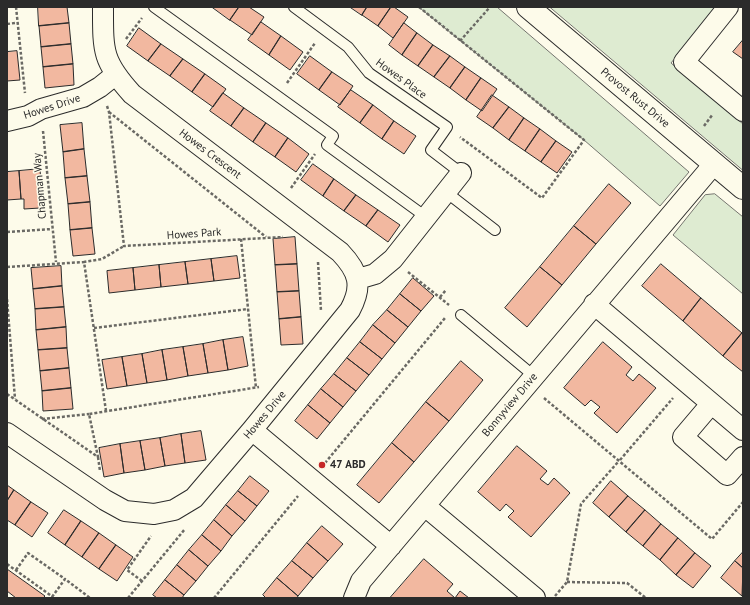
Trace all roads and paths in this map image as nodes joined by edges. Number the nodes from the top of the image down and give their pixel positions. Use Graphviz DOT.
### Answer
graph roads {
  1 [pos="16,7"];
  2 [pos="103,7"];
  3 [pos="154,7"];
  4 [pos="294,7"];
  5 [pos="419,7"];
  6 [pos="490,7"];
  7 [pos="528,7"];
  8 [pos="728,7"];
  9 [pos="146,13"];
  10 [pos="16,23"];
  11 [pos="7,24"];
  12 [pos="325,30"];
  13 [pos="460,41"];
  14 [pos="108,75"];
  15 [pos="277,96"];
  16 [pos="743,111"];
  17 [pos="34,112"];
  18 [pos="109,112"];
  19 [pos="7,121"];
  20 [pos="447,127"];
  21 [pos="327,145"];
  22 [pos="714,164"];
  23 [pos="461,173"];
  24 [pos="743,188"];
  25 [pos="446,192"];
  26 [pos="278,206"];
  27 [pos="426,217"];
  28 [pos="52,229"];
  29 [pos="495,230"];
  30 [pos="7,232"];
  31 [pos="317,235"];
  32 [pos="266,238"];
  33 [pos="241,239"];
  34 [pos="124,246"];
  35 [pos="392,260"];
  36 [pos="56,262"];
  37 [pos="84,262"];
  38 [pos="7,267"];
  39 [pos="358,279"];
  40 [pos="446,290"];
  41 [pos="440,298"];
  42 [pos="7,299"];
  43 [pos="594,304"];
  44 [pos="248,309"];
  45 [pos="457,311"];
  46 [pos="448,314"];
  47 [pos="94,328"];
  48 [pos="323,344"];
  49 [pos="531,380"];
  50 [pos="291,383"];
  51 [pos="686,383"];
  52 [pos="256,388"];
  53 [pos="7,394"];
  54 [pos="15,399"];
  55 [pos="711,404"];
  56 [pos="106,411"];
  57 [pos="89,414"];
  58 [pos="42,418"];
  59 [pos="252,430"];
  60 [pos="743,430"];
  61 [pos="8,436"];
  62 [pos="743,457"];
  63 [pos="619,461"];
  64 [pos="311,479"];
  65 [pos="194,498"];
  66 [pos="743,502"];
  67 [pos="425,506"];
  68 [pos="154,514"];
  69 [pos="391,546"];
  70 [pos="7,564"];
  71 [pos="16,570"];
  72 [pos="65,579"];
  73 [pos="142,581"];
  74 [pos="566,582"];
  75 [pos="52,598"];
  76 [pos="90,598"];
  77 [pos="128,598"];
  78 [pos="214,598"];
  79 [pos="354,598"];
  80 [pos="535,598"];
  81 [pos="553,598"];
  82 [pos="646,598"];
  1 -- 17 [label="path, Chapman Way"];
  2 -- 14 [label="street, Howes Crescent"];
  3 -- 15 [label="lane"];
  4 -- 12 [label="lane, Howes Place"];
  5 -- 13 [label="path"];
  6 -- 13 [label="path"];
  7 -- 22 [label="street, Provost Rust Drive"];
  8 -- 16 [label="street"];
  9 -- 14 [label="path"];
  10 -- 11 [label="path"];
  12 -- 15 [label="path"];
  12 -- 20 [label="lane, Howes Place"];
  13 -- 20 [label="path"];
  14 -- 17 [label="street, Howes Drive"];
  14 -- 18 [label="path"];
  14 -- 26 [label="street, Howes Crescent"];
  15 -- 21 [label="lane"];
  17 -- 19 [label="street, Howes Drive"];
  17 -- 28 [label="path, Chapman Way"];
  18 -- 32 [label="path"];
  18 -- 34 [label="path"];
  20 -- 23 [label="lane"];
  21 -- 26 [label="path"];
  21 -- 27 [label="lane"];
  22 -- 24 [label="street, Provost Rust Drive"];
  22 -- 43 [label="street, Bonnyview Drive"];
  23 -- 25 [label="street"];
  25 -- 27 [label="street"];
  25 -- 29 [label="lane"];
  26 -- 31 [label="street, Howes Crescent"];
  27 -- 35 [label="street"];
  28 -- 30 [label="path"];
  28 -- 36 [label="path, Chapman Way"];
  31 -- 32 [label="path, Howes Park"];
  31 -- 39 [label="street, Howes Crescent"];
  31 -- 48 [label="path"];
  32 -- 33 [label="path, Howes Park"];
  33 -- 34 [label="path, Howes Park"];
  33 -- 44 [label="path"];
  34 -- 37 [label="path"];
  35 -- 39 [label="street"];
  35 -- 41 [label="path"];
  36 -- 37 [label="path"];
  36 -- 38 [label="path"];
  37 -- 47 [label="path"];
  39 -- 48 [label="street, Howes Drive"];
  40 -- 41 [label="path"];
  41 -- 45 [label="path"];
  42 -- 54 [label="path"];
  43 -- 49 [label="street, Bonnyview Drive"];
  43 -- 51 [label="street"];
  44 -- 47 [label="path"];
  44 -- 52 [label="path"];
  45 -- 49 [label="lane"];
  46 -- 64 [label="path"];
  47 -- 56 [label="path"];
  48 -- 50 [label="street, Howes Drive"];
  49 -- 63 [label="path"];
  49 -- 67 [label="street, Bonnyview Drive"];
  50 -- 52 [label="path"];
  50 -- 59 [label="street, Howes Drive"];
  51 -- 55 [label="street"];
  51 -- 63 [label="path"];
  52 -- 56 [label="path"];
  53 -- 54 [label="path"];
  54 -- 58 [label="path"];
  55 -- 60 [label="street"];
  55 -- 62 [label="street"];
  56 -- 57 [label="path"];
  57 -- 58 [label="path"];
  57 -- 58 [label="path"];
  59 -- 64 [label="street"];
  59 -- 65 [label="street, Howes Drive"];
  61 -- 68 [label="street, Howes Drive"];
  63 -- 66 [label="path"];
  63 -- 74 [label="path"];
  64 -- 69 [label="street"];
  64 -- 78 [label="path"];
  65 -- 68 [label="street, Howes Drive"];
  65 -- 73 [label="path"];
  67 -- 69 [label="street, Bonnyview Drive"];
  67 -- 80 [label="street"];
  68 -- 73 [label="path"];
  69 -- 79 [label="street, Bonnyview Drive"];
  70 -- 71 [label="path"];
  71 -- 72 [label="path"];
  71 -- 75 [label="path"];
  72 -- 75 [label="path"];
  72 -- 76 [label="path"];
  73 -- 77 [label="path"];
  74 -- 81 [label="path"];
  74 -- 82 [label="path"];
}
